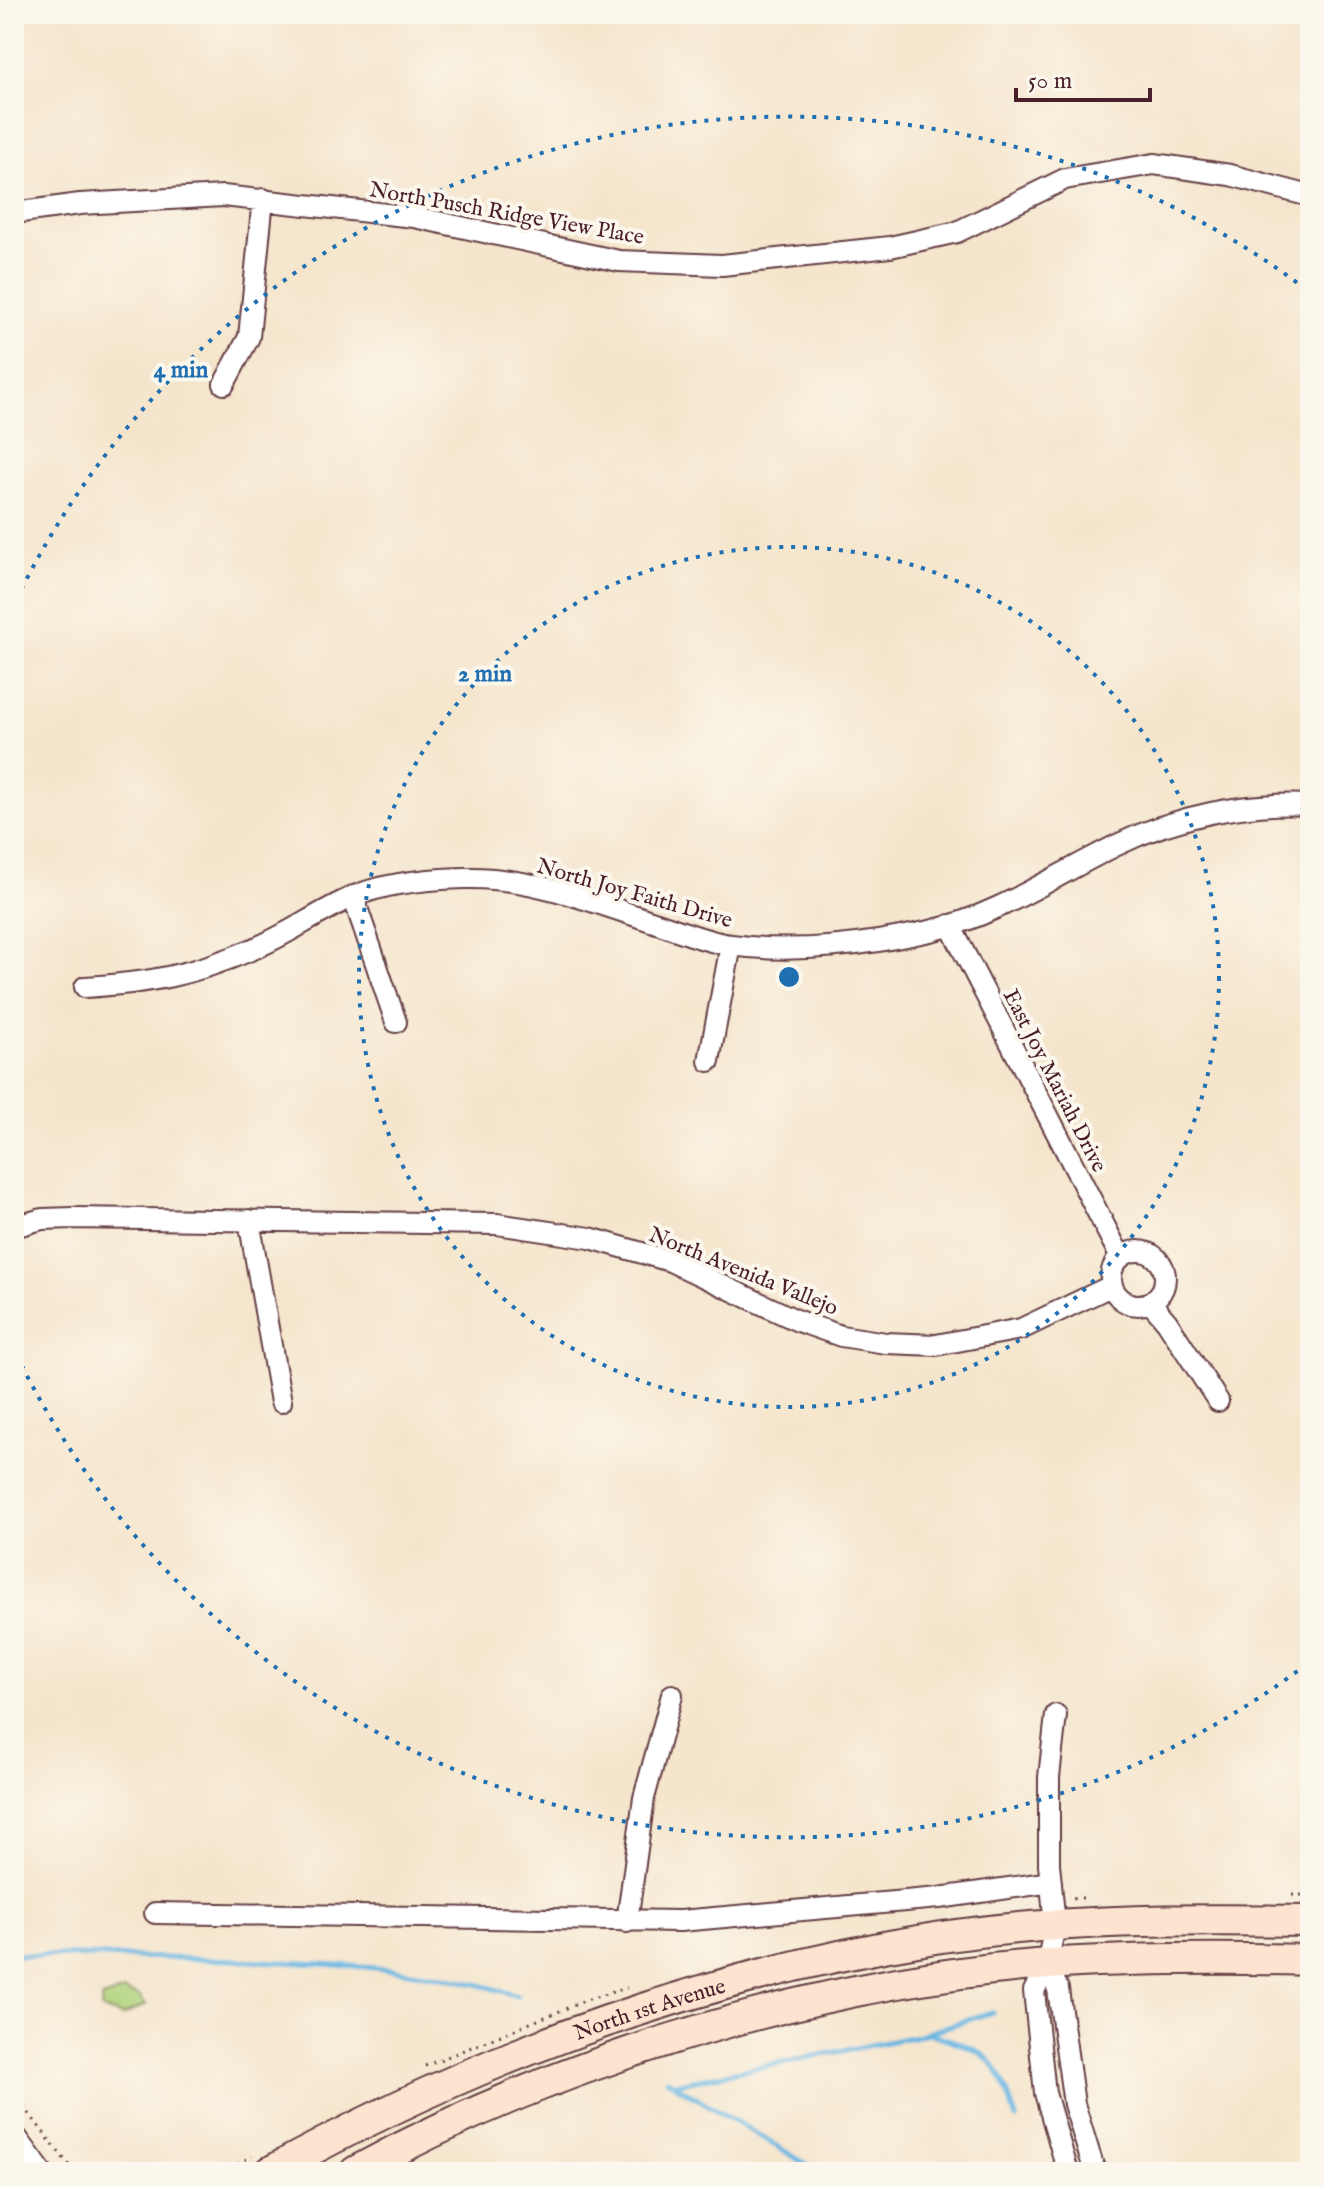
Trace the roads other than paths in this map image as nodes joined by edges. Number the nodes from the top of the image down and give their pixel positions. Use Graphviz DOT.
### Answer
graph roads {
  1 [pos="1310,196"];
  2 [pos="263,199"];
  3 [pos="14,213"];
  4 [pos="224,384"];
  5 [pos="1310,805"];
  6 [pos="353,896"];
  7 [pos="950,925"];
  8 [pos="731,945"];
  9 [pos="85,987"];
  10 [pos="396,1022"];
  11 [pos="709,1061"];
  12 [pos="249,1220"];
  13 [pos="14,1227"];
  14 [pos="1120,1256"];
  15 [pos="1111,1286"];
  16 [pos="1150,1302"];
  17 [pos="1218,1401"];
  18 [pos="281,1402"];
  19 [pos="672,1695"];
  20 [pos="1056,1715"];
  21 [pos="1051,1882"];
  22 [pos="155,1913"];
  23 [pos="1310,1921"];
  24 [pos="627,1922"];
  25 [pos="1055,1925"];
  26 [pos="1310,1960"];
  27 [pos="1047,1965"];
  28 [pos="14,2139"];
  29 [pos="38,2172"];
  30 [pos="270,2172"];
  31 [pos="355,2172"];
  32 [pos="1068,2172"];
  33 [pos="1095,2172"];
  1 -- 2 [label="street, North Pusch Ridge View Place"];
  2 -- 3 [label="street, North Pusch Ridge View Place"];
  2 -- 4 [label="street"];
  5 -- 7 [label="street, North Joy Faith Drive"];
  6 -- 8 [label="street, North Joy Faith Drive"];
  6 -- 9 [label="street, North Joy Faith Drive"];
  6 -- 10 [label="street"];
  7 -- 8 [label="street, North Joy Faith Drive"];
  7 -- 14 [label="street, East Joy Mariah Drive"];
  8 -- 11 [label="street"];
  12 -- 13 [label="street, North Avenida Vallejo"];
  12 -- 15 [label="street, North Avenida Vallejo"];
  12 -- 18 [label="street"];
  14 -- 15 [label="street"];
  14 -- 16 [label="street"];
  15 -- 16 [label="street"];
  16 -- 17 [label="street"];
  19 -- 24 [label="street"];
  20 -- 21 [label="street"];
  21 -- 24 [label="street"];
  21 -- 25 [label="street"];
  22 -- 24 [label="street"];
  23 -- 25 [label="main road, North 1st Avenue"];
  25 -- 27 [label="street"];
  25 -- 30 [label="main road, North 1st Avenue"];
  26 -- 27 [label="main road, North 1st Avenue"];
  27 -- 31 [label="main road, North 1st Avenue"];
  27 -- 32 [label="street"];
  27 -- 33 [label="street"];
  28 -- 29 [label="street"];
}
